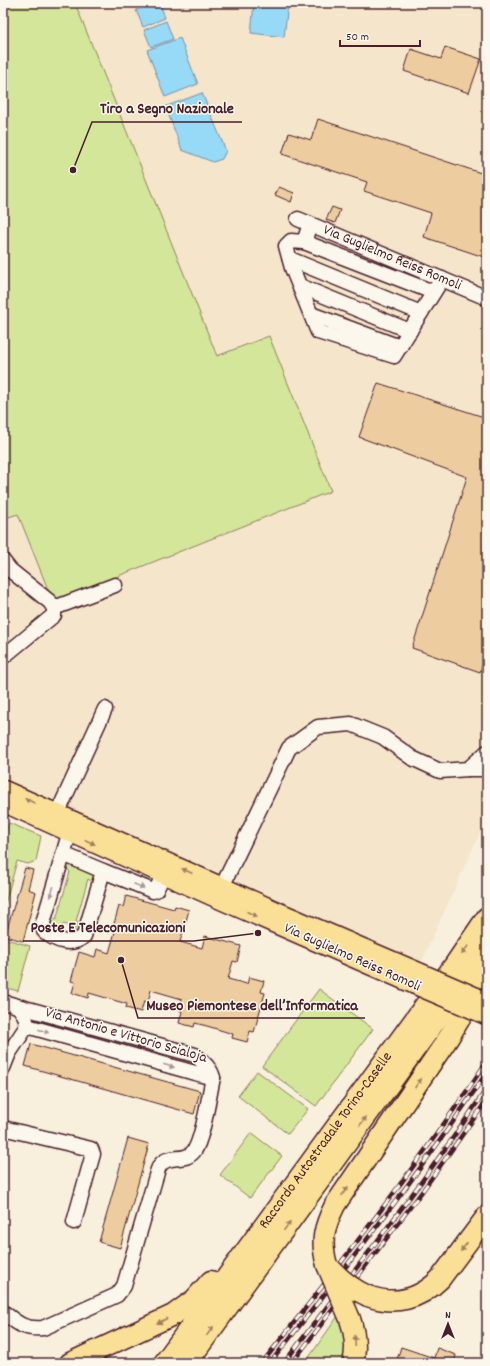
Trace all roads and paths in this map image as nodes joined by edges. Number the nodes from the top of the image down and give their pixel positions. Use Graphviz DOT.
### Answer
graph roads {
  1 [pos="304,242"];
  2 [pos="290,259"];
  3 [pos="442,279"];
  4 [pos="300,286"];
  5 [pos="433,292"];
  6 [pos="487,298"];
  7 [pos="421,313"];
  8 [pos="410,331"];
  9 [pos="3,561"];
  10 [pos="115,585"];
  11 [pos="54,608"];
  12 [pos="3,657"];
  13 [pos="105,708"];
  14 [pos="487,752"];
  15 [pos="468,769"];
  16 [pos="487,769"];
  17 [pos="3,789"];
  18 [pos="3,803"];
  19 [pos="54,819"];
  20 [pos="71,826"];
  21 [pos="63,854"];
  22 [pos="167,869"];
  23 [pos="103,872"];
  24 [pos="220,893"];
  25 [pos="487,917"];
  26 [pos="487,950"];
  27 [pos="487,973"];
  28 [pos="417,978"];
  29 [pos="487,1001"];
  30 [pos="3,1002"];
  31 [pos="19,1007"];
  32 [pos="487,1016"];
  33 [pos="27,1026"];
  34 [pos="3,1068"];
  35 [pos="213,1078"];
  36 [pos="3,1128"];
  37 [pos="328,1137"];
  38 [pos="487,1216"];
  39 [pos="74,1222"];
  40 [pos="327,1265"];
  41 [pos="3,1312"];
  42 [pos="70,1363"];
  43 [pos="164,1363"];
  44 [pos="187,1363"];
  45 [pos="353,1363"];
  1 -- 2 [label="street"];
  1 -- 3 [label="street, Via Guglielmo Reiss Romoli"];
  1 -- 5 [label="street"];
  2 -- 4 [label="street"];
  2 -- 7 [label="street"];
  3 -- 5 [label="street"];
  3 -- 6 [label="street, Via Guglielmo Reiss Romoli"];
  4 -- 8 [label="street"];
  4 -- 8 [label="street"];
  5 -- 7 [label="street"];
  7 -- 8 [label="street"];
  9 -- 11 [label="street"];
  10 -- 11 [label="street"];
  11 -- 12 [label="street"];
  13 -- 19 [label="street"];
  14 -- 15 [label="street"];
  15 -- 16 [label="street"];
  15 -- 24 [label="street"];
  19 -- 17 [label="main road, Via Guglielmo Reiss Romoli, one-way"];
  18 -- 19 [label="main road, Via Guglielmo Reiss Romoli"];
  19 -- 20 [label="main road, Via Guglielmo Reiss Romoli"];
  20 -- 21 [label="street"];
  20 -- 22 [label="main road, Via Guglielmo Reiss Romoli"];
  21 -- 23 [label="street"];
  21 -- 23 [label="street, one-way"];
  23 -- 22 [label="street, one-way"];
  22 -- 24 [label="main road, Via Guglielmo Reiss Romoli"];
  24 -- 28 [label="main road, Via Guglielmo Reiss Romoli"];
  25 -- 37 [label="highway, Raccordo Autostradale Torino-Caselle, one-way"];
  44 -- 26 [label="highway, Raccordo Autostradale Torino-Caselle, one-way"];
  40 -- 27 [label="highway, one-way"];
  28 -- 29 [label="main road, Via Guglielmo Reiss Romoli, bridge"];
  28 -- 32 [label="main road, Via Guglielmo Reiss Romoli, bridge"];
  30 -- 31 [label="street, Via Antonio e Vittorio Scialoja"];
  31 -- 33 [label="street, Via Antonio e Vittorio Scialoja"];
  31 -- 35 [label="street, Via Antonio e Vittorio Scialoja"];
  33 -- 34 [label="street"];
  33 -- 35 [label="street, Via Antonio e Vittorio Scialoja, one-way"];
  35 -- 41 [label="street, Via Antonio e Vittorio Scialoja"];
  36 -- 39 [label="street"];
  37 -- 42 [label="highway, one-way"];
  37 -- 43 [label="highway, Raccordo Autostradale Torino-Caselle"];
  38 -- 40 [label="highway, one-way, bridge"];
  45 -- 40 [label="highway, one-way, bridge"];
}
